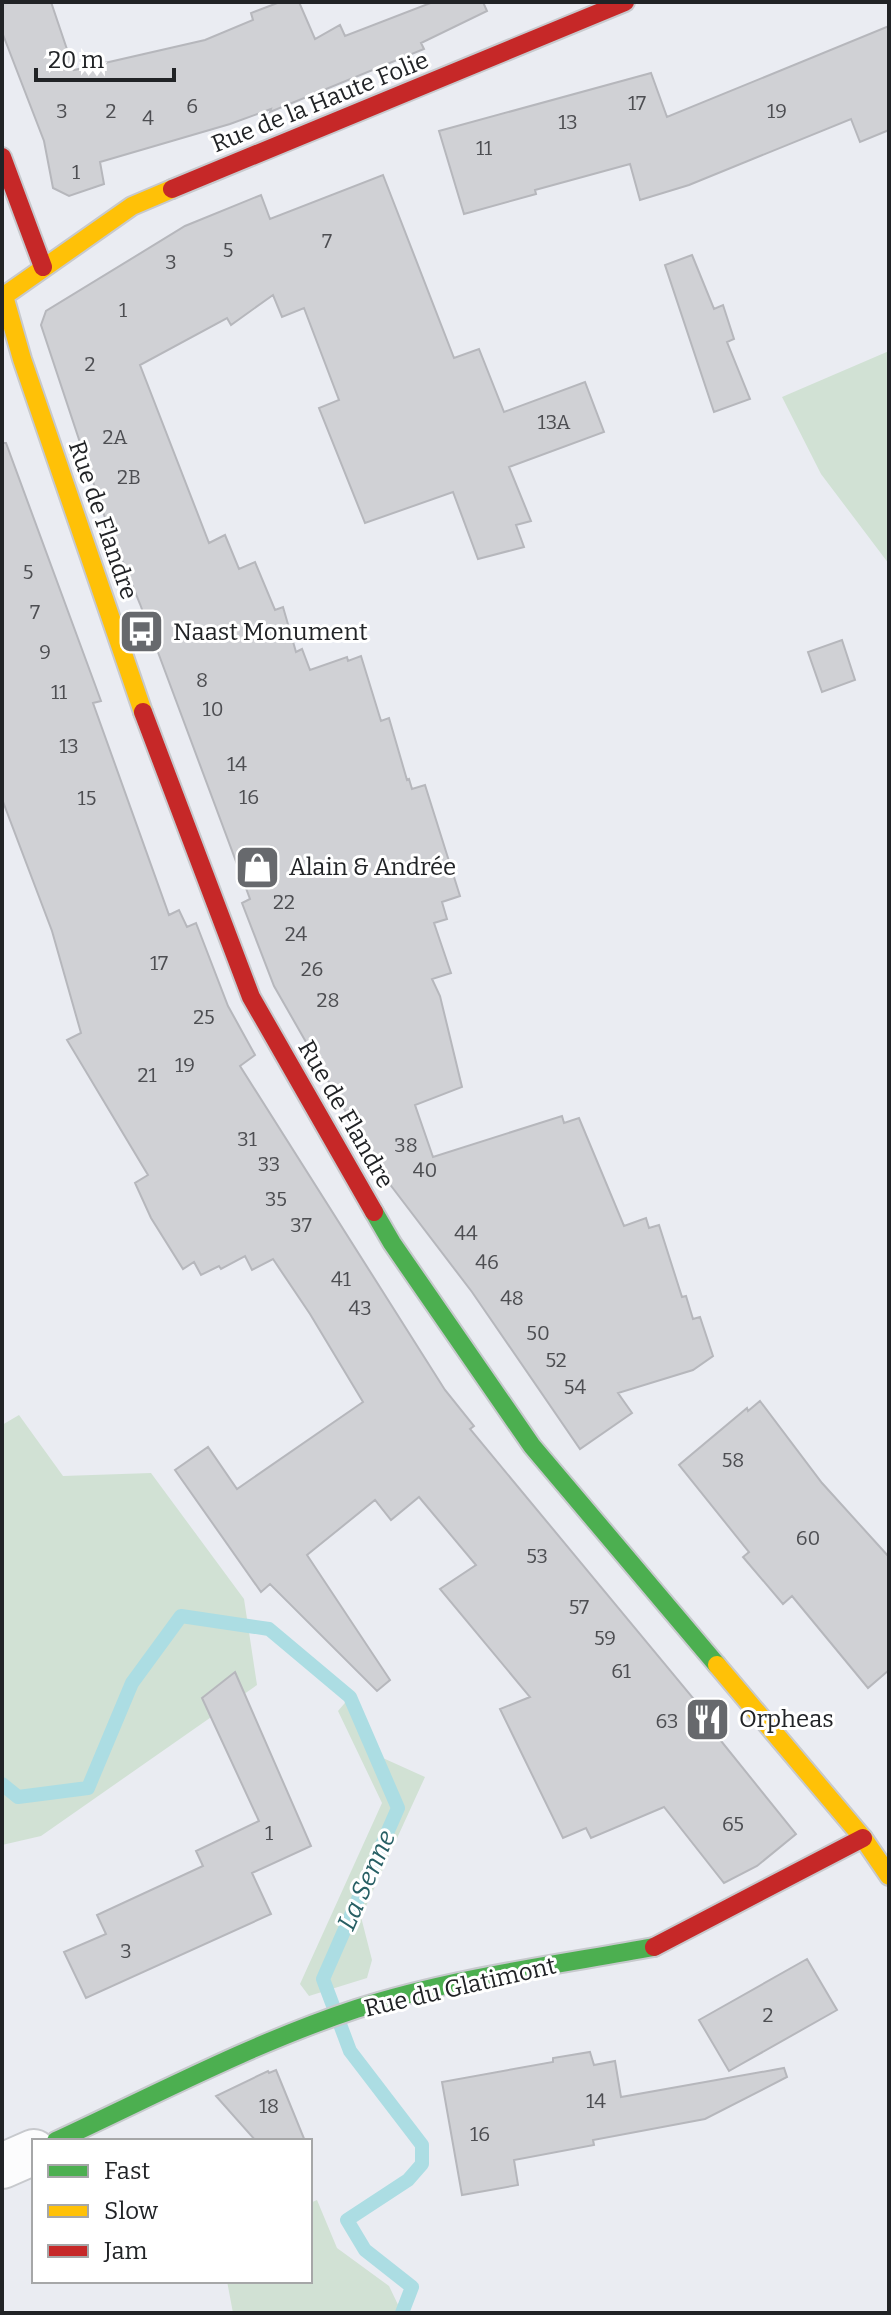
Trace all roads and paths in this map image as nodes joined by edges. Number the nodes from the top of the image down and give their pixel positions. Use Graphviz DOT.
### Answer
graph roads {
  1 [pos="625,2"];
  2 [pos="2,157"];
  3 [pos="43,267"];
  4 [pos="3,297"];
  5 [pos="863,1838"];
  6 [pos="889,1876"];
  7 [pos="60,2139"];
  8 [pos="32,2153"];
  9 [pos="2,2166"];
  1 -- 3 [label="street, Rue de la Haute Folie"];
  2 -- 3 [label="street"];
  3 -- 4 [label="street, Rue de Flandre"];
  4 -- 5 [label="street, Rue de Flandre"];
  5 -- 6 [label="street, Rue de Flandre"];
  5 -- 7 [label="street, Rue du Glatimont"];
  8 -- 9 [label="street"];
}
